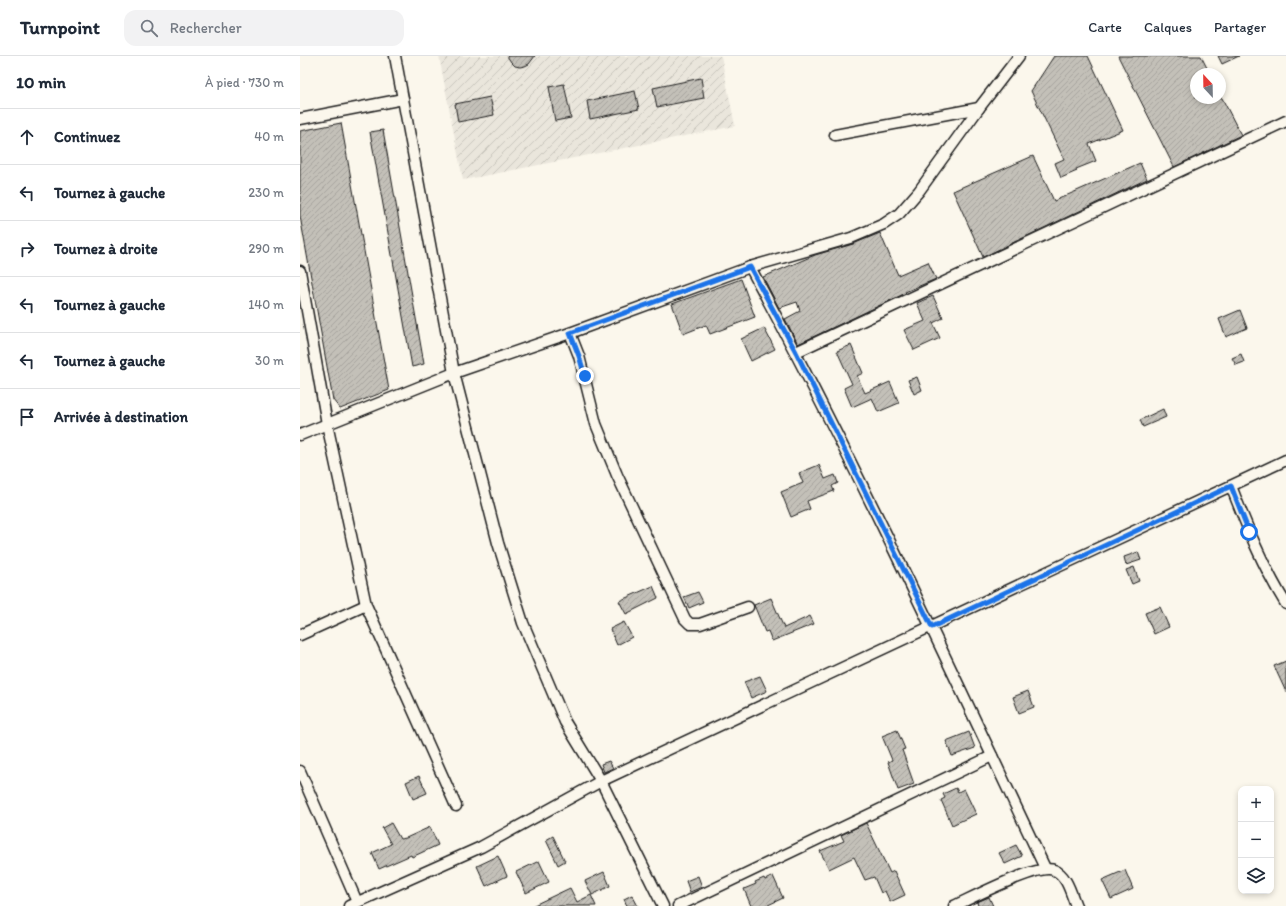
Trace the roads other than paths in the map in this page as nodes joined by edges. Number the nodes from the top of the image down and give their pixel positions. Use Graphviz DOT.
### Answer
graph roads {
  1 [pos="395,56"];
  2 [pos="1019,56"];
  3 [pos="403,99"];
  4 [pos="979,108"];
  5 [pos="300,119"];
  6 [pos="1286,121"];
  7 [pos="835,135"];
  8 [pos="750,267"];
  9 [pos="300,271"];
  10 [pos="570,333"];
  11 [pos="796,352"];
  12 [pos="454,373"];
  13 [pos="328,424"];
  14 [pos="300,435"];
  15 [pos="1286,460"];
  16 [pos="1231,486"];
  17 [pos="366,604"];
  18 [pos="1286,604"];
  19 [pos="748,607"];
  20 [pos="932,627"];
  21 [pos="300,635"];
  22 [pos="992,756"];
  23 [pos="301,776"];
  24 [pos="601,781"];
  25 [pos="456,806"];
  26 [pos="1046,868"];
  27 [pos="353,904"];
  28 [pos="662,906"];
  29 [pos="678,906"];
  30 [pos="954,906"];
  31 [pos="1076,906"];
  1 -- 3 [label="street"];
  2 -- 4 [label="street"];
  3 -- 5 [label="street"];
  3 -- 12 [label="street"];
  4 -- 7 [label="street"];
  4 -- 8 [label="street"];
  6 -- 11 [label="street"];
  8 -- 10 [label="street"];
  8 -- 11 [label="street"];
  9 -- 13 [label="street"];
  10 -- 12 [label="street"];
  10 -- 19 [label="street"];
  11 -- 20 [label="street"];
  12 -- 13 [label="street"];
  12 -- 24 [label="street"];
  13 -- 14 [label="street"];
  13 -- 17 [label="street"];
  15 -- 16 [label="street"];
  16 -- 18 [label="street"];
  16 -- 20 [label="street"];
  17 -- 21 [label="street"];
  17 -- 25 [label="street"];
  20 -- 22 [label="street"];
  20 -- 24 [label="street"];
  22 -- 26 [label="street"];
  22 -- 29 [label="street"];
  23 -- 27 [label="street"];
  24 -- 27 [label="street"];
  24 -- 28 [label="street"];
  26 -- 30 [label="street"];
  26 -- 31 [label="street"];
}
